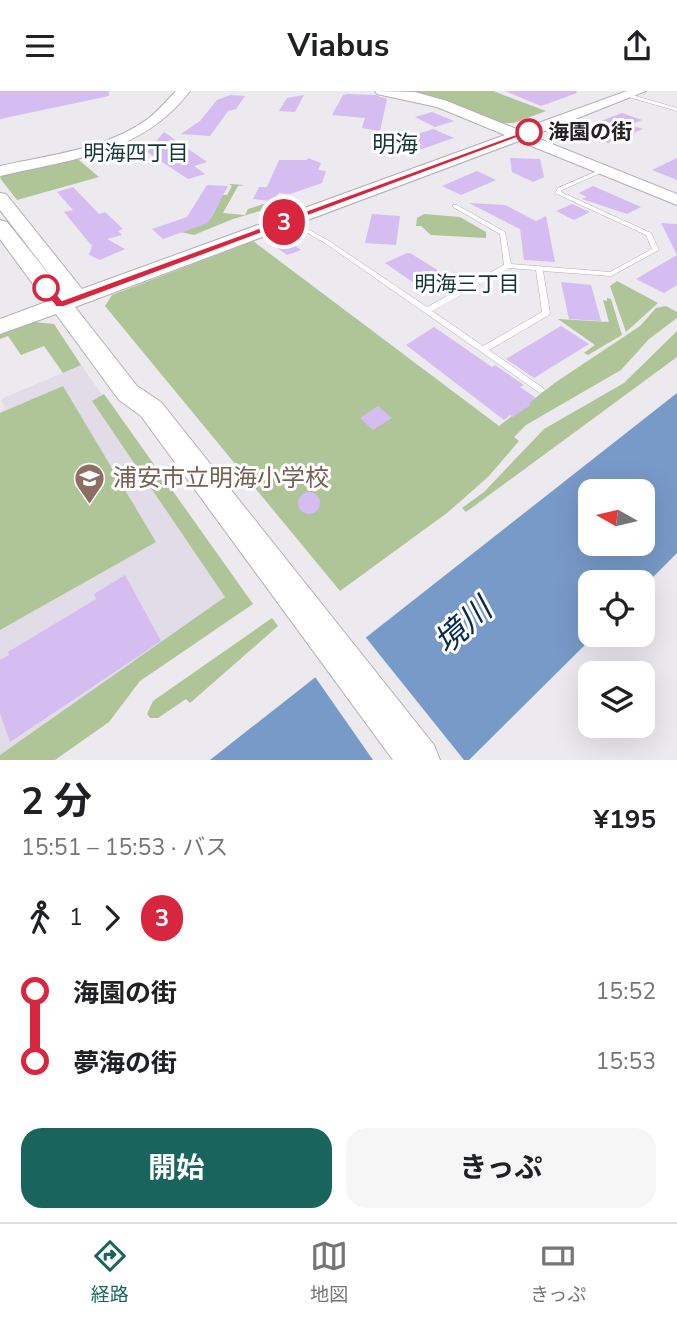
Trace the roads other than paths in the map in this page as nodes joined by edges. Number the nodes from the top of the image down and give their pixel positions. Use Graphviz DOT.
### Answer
graph roads {
  1 [pos="183,91"];
  2 [pos="382,91"];
  3 [pos="631,93"];
  4 [pos="677,110"];
  5 [pos="513,133"];
  6 [pos="604,170"];
  7 [pos="0,171"];
  8 [pos="0,198"];
  9 [pos="677,200"];
  10 [pos="455,206"];
  11 [pos="288,220"];
  12 [pos="0,226"];
  13 [pos="508,266"];
  14 [pos="538,269"];
  15 [pos="66,297"];
  16 [pos="426,311"];
  17 [pos="0,316"];
  18 [pos="0,327"];
  19 [pos="483,350"];
  20 [pos="540,390"];
  21 [pos="419,760"];
  1 -- 7 [label="street"];
  2 -- 5 [label="street"];
  3 -- 4 [label="lane"];
  3 -- 5 [label="street"];
  5 -- 6 [label="street"];
  5 -- 11 [label="street"];
  5 -- 15 [label="street"];
  6 -- 9 [label="street"];
  6 -- 14 [label="lane"];
  8 -- 15 [label="street"];
  10 -- 13 [label="lane"];
  11 -- 15 [label="street"];
  11 -- 16 [label="lane"];
  12 -- 15 [label="street"];
  13 -- 14 [label="lane"];
  13 -- 16 [label="lane"];
  14 -- 19 [label="lane"];
  15 -- 17 [label="street"];
  15 -- 18 [label="street"];
  15 -- 21 [label="street"];
  16 -- 19 [label="lane"];
  19 -- 20 [label="lane"];
}
